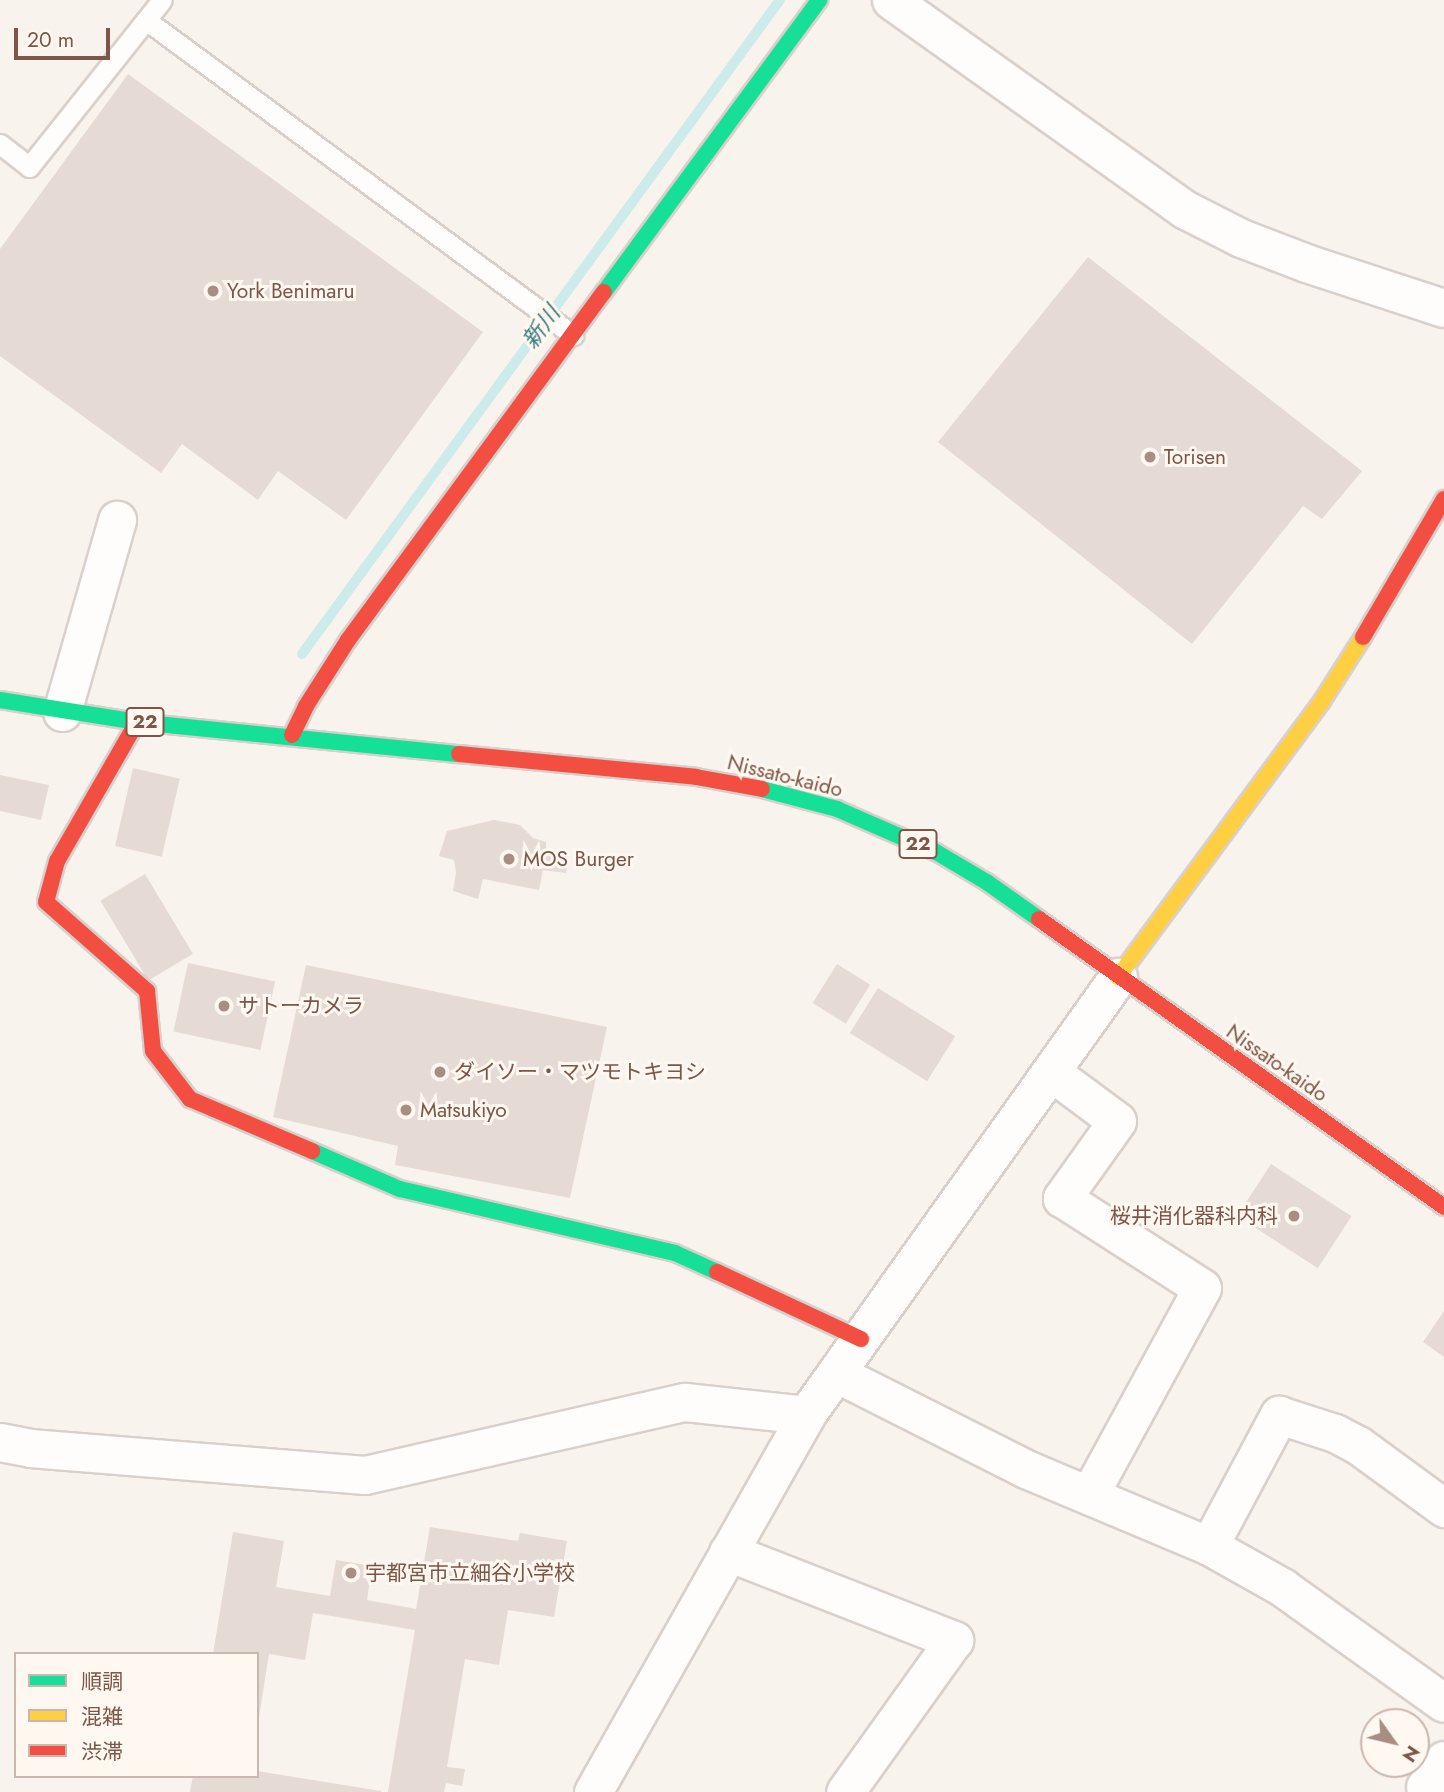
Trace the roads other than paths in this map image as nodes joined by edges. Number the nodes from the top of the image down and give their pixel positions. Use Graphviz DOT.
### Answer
graph roads {
  1 [pos="162,0"];
  2 [pos="819,0"];
  3 [pos="891,0"];
  4 [pos="146,20"];
  5 [pos="0,144"];
  6 [pos="1444,308"];
  7 [pos="573,335"];
  8 [pos="1444,499"];
  9 [pos="117,520"];
  10 [pos="0,701"];
  11 [pos="62,712"];
  12 [pos="137,722"];
  13 [pos="292,735"];
  14 [pos="1118,977"];
  15 [pos="1051,1072"];
  16 [pos="1444,1207"];
  17 [pos="861,1339"];
  18 [pos="836,1373"];
  19 [pos="806,1416"];
  20 [pos="0,1442"];
  21 [pos="1089,1496"];
  22 [pos="1444,1508"];
  23 [pos="1209,1546"];
  24 [pos="728,1552"];
  25 [pos="1444,1703"];
  26 [pos="593,1792"];
  27 [pos="845,1792"];
  1 -- 4 [label="lane"];
  2 -- 7 [label="street"];
  3 -- 6 [label="street"];
  4 -- 5 [label="lane"];
  4 -- 7 [label="lane"];
  7 -- 13 [label="street"];
  8 -- 14 [label="street"];
  9 -- 11 [label="street"];
  10 -- 11 [label="street, Nissato-kaido / 22"];
  11 -- 12 [label="street, Nissato-kaido / 22"];
  12 -- 13 [label="street, Nissato-kaido / 22"];
  12 -- 17 [label="street"];
  13 -- 14 [label="street, Nissato-kaido / 22"];
  14 -- 15 [label="street"];
  14 -- 16 [label="street, Nissato-kaido / 22"];
  15 -- 17 [label="street"];
  15 -- 21 [label="street"];
  17 -- 18 [label="street"];
  18 -- 19 [label="street"];
  18 -- 21 [label="street"];
  19 -- 20 [label="street"];
  19 -- 24 [label="street"];
  21 -- 23 [label="street"];
  22 -- 23 [label="street"];
  23 -- 25 [label="street"];
  24 -- 26 [label="street"];
  24 -- 27 [label="street"];
}
